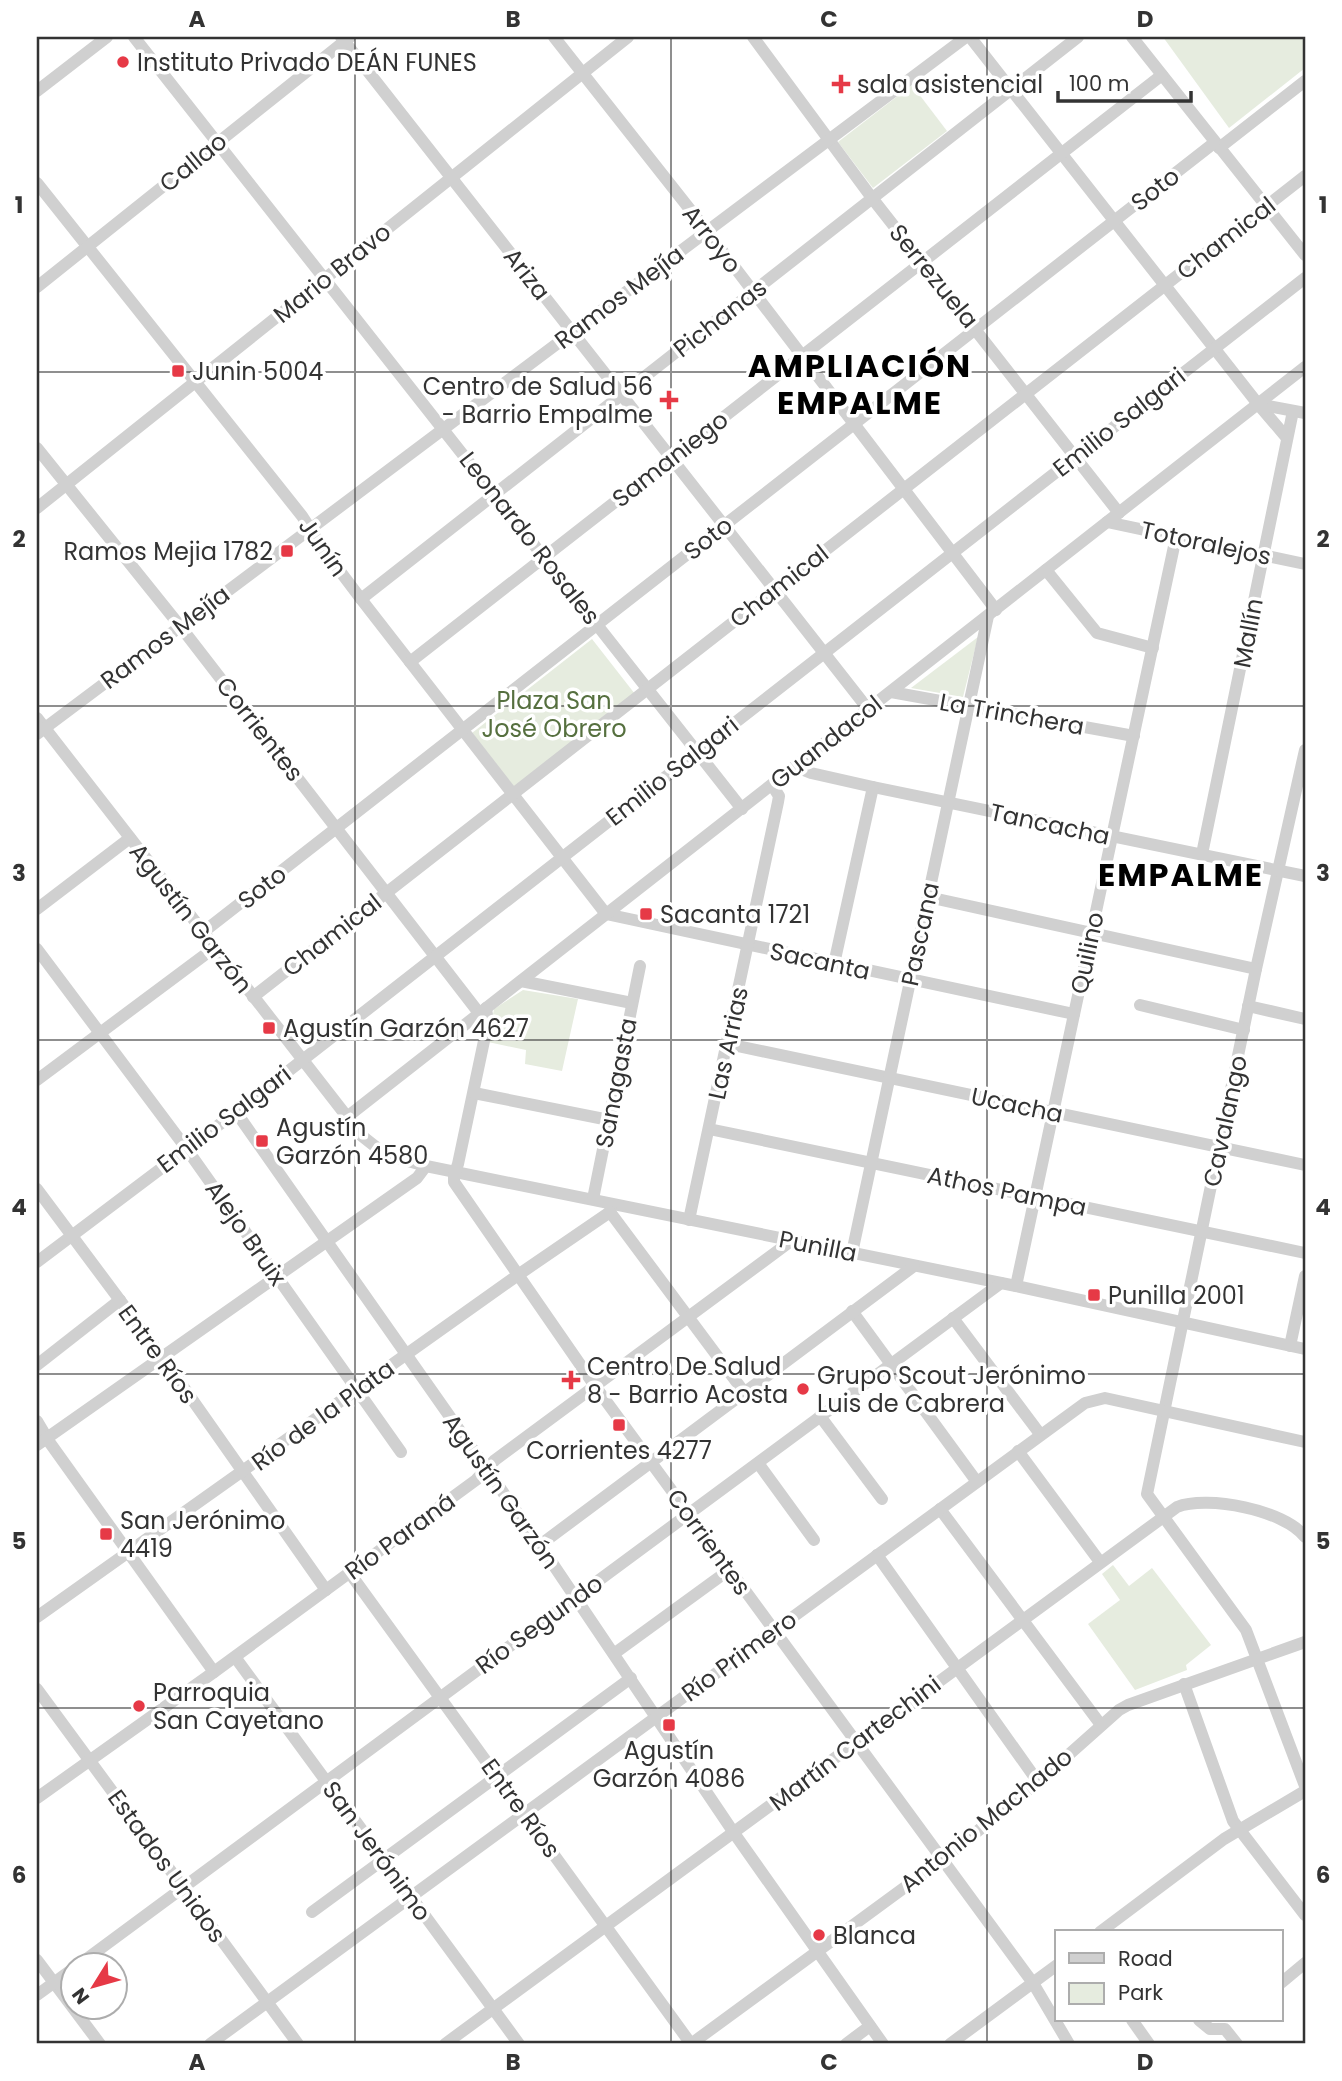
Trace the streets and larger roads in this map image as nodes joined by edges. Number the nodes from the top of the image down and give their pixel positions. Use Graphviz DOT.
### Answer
graph roads {
  1 [pos="107,37"];
  2 [pos="134,37"];
  3 [pos="554,37"];
  4 [pos="628,37"];
  5 [pos="753,37"];
  6 [pos="968,37"];
  7 [pos="1078,37"];
  8 [pos="1132,37"];
  9 [pos="346,38"];
  10 [pos="582,73"];
  11 [pos="1162,75"];
  12 [pos="1305,81"];
  13 [pos="1011,89"];
  14 [pos="37,91"];
  15 [pos="828,141"];
  16 [pos="218,142"];
  17 [pos="1217,145"];
  18 [pos="1061,153"];
  19 [pos="1305,176"];
  20 [pos="451,177"];
  21 [pos="37,183"];
  22 [pos="872,198"];
  23 [pos="1266,206"];
  24 [pos="1114,221"];
  25 [pos="707,231"];
  26 [pos="87,247"];
  27 [pos="1305,255"];
  28 [pos="922,262"];
  29 [pos="1305,278"];
  30 [pos="326,279"];
  31 [pos="1165,285"];
  32 [pos="37,287"];
  33 [pos="753,292"];
  34 [pos="976,329"];
  35 [pos="572,332"];
  36 [pos="1214,348"];
  37 [pos="802,356"];
  38 [pos="1305,368"];
  39 [pos="196,382"];
  40 [pos="1027,393"];
  41 [pos="622,395"];
  42 [pos="1258,404"];
  43 [pos="1299,412"];
  44 [pos="854,424"];
  45 [pos="444,428"];
  46 [pos="1287,438"];
  47 [pos="37,448"];
  48 [pos="1076,456"];
  49 [pos="671,458"];
  50 [pos="66,485"];
  51 [pos="904,489"];
  52 [pos="495,494"];
  53 [pos="37,508"];
  54 [pos="1119,513"];
  55 [pos="1107,522"];
  56 [pos="724,526"];
  57 [pos="309,529"];
  58 [pos="1177,537"];
  59 [pos="952,552"];
  60 [pos="1264,555"];
  61 [pos="545,557"];
  62 [pos="1305,564"];
  63 [pos="1046,570"];
  64 [pos="775,590"];
  65 [pos="361,599"];
  66 [pos="992,613"];
  67 [pos="598,624"];
  68 [pos="180,626"];
  69 [pos="1153,648"];
  70 [pos="824,652"];
  71 [pos="410,662"];
  72 [pos="648,689"];
  73 [pos="891,692"];
  74 [pos="969,706"];
  75 [pos="868,709"];
  76 [pos="39,726"];
  77 [pos="463,730"];
  78 [pos="1134,736"];
  79 [pos="1305,750"];
  80 [pos="697,751"];
  81 [pos="796,767"];
  82 [pos="772,785"];
  83 [pos="873,788"];
  84 [pos="513,794"];
  85 [pos="948,803"];
  86 [pos="742,808"];
  87 [pos="336,828"];
  88 [pos="1112,836"];
  89 [pos="130,838"];
  90 [pos="1202,855"];
  91 [pos="562,857"];
  92 [pos="1280,871"];
  93 [pos="1305,876"];
  94 [pos="386,893"];
  95 [pos="928,897"];
  96 [pos="37,909"];
  97 [pos="606,914"];
  98 [pos="202,933"];
  99 [pos="1092,933"];
  100 [pos="749,946"];
  101 [pos="37,948"];
  102 [pos="214,948"];
  103 [pos="435,956"];
  104 [pos="834,964"];
  105 [pos="640,966"];
  106 [pos="1256,969"];
  107 [pos="911,980"];
  108 [pos="521,981"];
  109 [pos="253,997"];
  110 [pos="632,1003"];
  111 [pos="1140,1005"];
  112 [pos="1248,1006"];
  113 [pos="482,1011"];
  114 [pos="1074,1014"];
  115 [pos="1305,1019"];
  116 [pos="1244,1030"];
  117 [pos="101,1034"];
  118 [pos="729,1044"];
  119 [pos="302,1060"];
  120 [pos="890,1078"];
  121 [pos="37,1080"];
  122 [pos="474,1093"];
  123 [pos="236,1112"];
  124 [pos="1053,1112"];
  125 [pos="347,1117"];
  126 [pos="609,1120"];
  127 [pos="709,1129"];
  128 [pos="1220,1147"];
  129 [pos="186,1148"];
  130 [pos="872,1163"];
  131 [pos="1305,1165"];
  132 [pos="426,1166"];
  133 [pos="456,1170"];
  134 [pos="37,1189"];
  135 [pos="1035,1196"];
  136 [pos="593,1199"];
  137 [pos="611,1208"];
  138 [pos="689,1220"];
  139 [pos="1203,1231"];
  140 [pos="72,1236"];
  141 [pos="326,1240"];
  142 [pos="791,1241"];
  143 [pos="1305,1252"];
  144 [pos="852,1253"];
  145 [pos="37,1262"];
  146 [pos="914,1266"];
  147 [pos="518,1275"];
  148 [pos="1305,1276"];
  149 [pos="277,1277"];
  150 [pos="1001,1283"];
  151 [pos="1016,1286"];
  152 [pos="120,1300"];
  153 [pos="852,1311"];
  154 [pos="688,1317"];
  155 [pos="953,1318"];
  156 [pos="1184,1323"];
  157 [pos="1290,1346"];
  158 [pos="1305,1349"];
  159 [pos="406,1355"];
  160 [pos="163,1358"];
  161 [pos="891,1364"];
  162 [pos="37,1365"];
  163 [pos="595,1386"];
  164 [pos="357,1391"];
  165 [pos="744,1392"];
  166 [pos="1165,1411"];
  167 [pos="820,1416"];
  168 [pos="37,1421"];
  169 [pos="1040,1434"];
  170 [pos="42,1442"];
  171 [pos="1305,1442"];
  172 [pos="1018,1451"];
  173 [pos="401,1452"];
  174 [pos="652,1463"];
  175 [pos="758,1463"];
  176 [pos="486,1469"];
  177 [pos="243,1472"];
  178 [pos="977,1482"];
  179 [pos="882,1499"];
  180 [pos="940,1509"];
  181 [pos="688,1514"];
  182 [pos="1164,1517"];
  183 [pos="1305,1537"];
  184 [pos="814,1540"];
  185 [pos="540,1545"];
  186 [pos="128,1552"];
  187 [pos="877,1555"];
  188 [pos="1100,1562"];
  189 [pos="729,1570"];
  190 [pos="349,1572"];
  191 [pos="326,1590"];
  192 [pos="576,1597"];
  193 [pos="37,1618"];
  194 [pos="1022,1619"];
  195 [pos="773,1631"];
  196 [pos="1305,1642"];
  197 [pos="615,1653"];
  198 [pos="235,1657"];
  199 [pos="1258,1658"];
  200 [pos="957,1667"];
  201 [pos="214,1672"];
  202 [pos="631,1678"];
  203 [pos="1184,1684"];
  204 [pos="37,1689"];
  205 [pos="441,1696"];
  206 [pos="657,1716"];
  207 [pos="1101,1725"];
  208 [pos="856,1743"];
  209 [pos="90,1761"];
  210 [pos="498,1776"];
  211 [pos="326,1782"];
  212 [pos="1038,1782"];
  213 [pos="1305,1786"];
  214 [pos="1305,1791"];
  215 [pos="37,1798"];
  216 [pos="525,1813"];
  217 [pos="1238,1829"];
  218 [pos="734,1833"];
  219 [pos="384,1860"];
  220 [pos="942,1860"];
  221 [pos="183,1887"];
  222 [pos="411,1896"];
  223 [pos="312,1912"];
  224 [pos="1305,1915"];
  225 [pos="607,1927"];
  226 [pos="1116,1928"];
  227 [pos="817,1951"];
  228 [pos="95,1952"];
  229 [pos="37,1960"];
  230 [pos="1305,1963"];
  231 [pos="1055,1966"];
  232 [pos="60,1978"];
  233 [pos="1282,1982"];
  234 [pos="53,1983"];
  235 [pos="1033,1983"];
  236 [pos="37,1995"];
  237 [pos="267,2003"];
  238 [pos="494,2009"];
  239 [pos="1055,2020"];
  240 [pos="1056,2022"];
  241 [pos="1133,2022"];
  242 [pos="1201,2022"];
  243 [pos="1234,2022"];
  244 [pos="870,2026"];
  245 [pos="1225,2029"];
  246 [pos="100,2044"];
  247 [pos="210,2044"];
  248 [pos="298,2044"];
  249 [pos="445,2044"];
  250 [pos="519,2044"];
  251 [pos="691,2044"];
  252 [pos="846,2044"];
  253 [pos="883,2044"];
  254 [pos="950,2044"];
  255 [pos="1069,2044"];
  256 [pos="1149,2044"];
  257 [pos="1237,2044"];
  1 -- 14 [label="street"];
  2 -- 16 [label="street, Leonardo Rosales"];
  3 -- 10 [label="street, Arroyo"];
  4 -- 10 [label="street, Mario Bravo"];
  5 -- 15 [label="street, Serrezuela"];
  6 -- 13 [label="street"];
  6 -- 15 [label="street, Ramos Mejía"];
  7 -- 13 [label="street, Pichanas"];
  8 -- 11 [label="street"];
  9 -- 16 [label="street, Callao"];
  9 -- 20 [label="street, Ariza"];
  10 -- 20 [label="street, Mario Bravo"];
  10 -- 25 [label="street, Arroyo"];
  11 -- 17 [label="street"];
  11 -- 18 [label="street, Samaniego"];
  12 -- 17 [label="street, Soto"];
  13 -- 18 [label="street"];
  13 -- 22 [label="street, Pichanas"];
  15 -- 22 [label="street, Serrezuela"];
  15 -- 25 [label="street, Ramos Mejía"];
  16 -- 26 [label="street, Callao"];
  16 -- 30 [label="street, Leonardo Rosales"];
  17 -- 23 [label="street"];
  17 -- 24 [label="street, Soto"];
  18 -- 24 [label="street"];
  18 -- 28 [label="street, Samaniego"];
  19 -- 23 [label="street, Chamical"];
  20 -- 30 [label="street, Mario Bravo"];
  20 -- 35 [label="street, Ariza"];
  21 -- 26 [label="street, Junín"];
  22 -- 28 [label="street, Serrezuela"];
  22 -- 33 [label="street, Pichanas"];
  23 -- 27 [label="street"];
  23 -- 31 [label="street, Chamical"];
  24 -- 31 [label="street"];
  24 -- 34 [label="street, Soto"];
  25 -- 33 [label="street, Arroyo"];
  25 -- 35 [label="street, Ramos Mejía"];
  26 -- 32 [label="street, Callao"];
  26 -- 39 [label="street, Junín"];
  28 -- 34 [label="street, Serrezuela"];
  28 -- 37 [label="street, Samaniego"];
  29 -- 36 [label="street, Emilio Salgari"];
  30 -- 39 [label="street, Mario Bravo"];
  30 -- 45 [label="street, Leonardo Rosales"];
  31 -- 36 [label="street"];
  31 -- 40 [label="street, Chamical"];
  33 -- 37 [label="street, Arroyo"];
  33 -- 41 [label="street, Pichanas"];
  34 -- 40 [label="street, Serrezuela"];
  34 -- 44 [label="street, Soto"];
  35 -- 41 [label="street, Ariza"];
  35 -- 45 [label="street, Ramos Mejía"];
  36 -- 42 [label="street"];
  36 -- 48 [label="street, Emilio Salgari"];
  37 -- 44 [label="street, Arroyo"];
  37 -- 49 [label="street, Samaniego"];
  38 -- 42 [label="street, Guandacol"];
  39 -- 50 [label="street, Mario Bravo"];
  39 -- 57 [label="street, Junín"];
  40 -- 48 [label="street, Serrezuela"];
  40 -- 51 [label="street, Chamical"];
  41 -- 49 [label="street, Ariza"];
  41 -- 52 [label="street, Pichanas"];
  42 -- 43 [label="street"];
  42 -- 46 [label="street"];
  42 -- 54 [label="street, Guandacol"];
  43 -- 46 [label="street, Mallín"];
  44 -- 51 [label="street, Arroyo"];
  44 -- 56 [label="street, Soto"];
  45 -- 52 [label="street, Leonardo Rosales"];
  45 -- 57 [label="street, Ramos Mejía"];
  46 -- 60 [label="street, Mallín"];
  47 -- 50 [label="street, Corrientes"];
  48 -- 54 [label="street, Serrezuela"];
  48 -- 59 [label="street, Emilio Salgari"];
  49 -- 56 [label="street, Ariza"];
  49 -- 61 [label="street, Samaniego"];
  50 -- 53 [label="street, Mario Bravo"];
  50 -- 68 [label="street, Corrientes"];
  51 -- 59 [label="street, Arroyo"];
  51 -- 64 [label="street, Chamical"];
  52 -- 61 [label="street, Leonardo Rosales"];
  52 -- 65 [label="street, Pichanas"];
  54 -- 55 [label="street, Guandacol"];
  55 -- 58 [label="street, Totoralejos"];
  55 -- 63 [label="street, Guandacol"];
  56 -- 64 [label="street, Ariza"];
  56 -- 67 [label="street, Soto"];
  57 -- 65 [label="street, Junín"];
  57 -- 68 [label="street, Ramos Mejía"];
  58 -- 60 [label="street, Totoralejos"];
  58 -- 69 [label="street, Quilino"];
  59 -- 66 [label="street, Arroyo"];
  59 -- 70 [label="street, Emilio Salgari"];
  60 -- 62 [label="street, Totoralejos"];
  60 -- 90 [label="street, Mallín"];
  61 -- 67 [label="street, Leonardo Rosales"];
  61 -- 71 [label="street, Samaniego"];
  63 -- 66 [label="street, Guandacol"];
  63 -- 69 [label="street"];
  64 -- 70 [label="street, Ariza"];
  64 -- 72 [label="street, Chamical"];
  65 -- 71 [label="street, Junín"];
  66 -- 73 [label="street, Guandacol"];
  66 -- 74 [label="street, Pascana"];
  67 -- 72 [label="street, Leonardo Rosales"];
  67 -- 77 [label="street, Soto"];
  68 -- 76 [label="street, Ramos Mejía"];
  68 -- 87 [label="street, Corrientes"];
  69 -- 78 [label="street, Quilino"];
  70 -- 75 [label="street, Ariza"];
  70 -- 80 [label="street, Emilio Salgari"];
  71 -- 77 [label="street, Junín"];
  72 -- 80 [label="street, Leonardo Rosales"];
  72 -- 84 [label="street, Chamical"];
  73 -- 74 [label="street, La Trinchera"];
  73 -- 75 [label="street, Guandacol"];
  74 -- 78 [label="street, La Trinchera"];
  74 -- 85 [label="street, Pascana"];
  75 -- 81 [label="street, Guandacol"];
  76 -- 89 [label="street, Agustín Garzón"];
  77 -- 84 [label="street, Junín"];
  77 -- 87 [label="street, Soto"];
  78 -- 88 [label="street, Quilino"];
  79 -- 92 [label="street, Cavalango"];
  80 -- 86 [label="street, Leonardo Rosales"];
  80 -- 91 [label="street, Emilio Salgari"];
  81 -- 82 [label="street, Guandacol"];
  81 -- 83 [label="street, Tancacha"];
  82 -- 86 [label="street, Guandacol"];
  82 -- 100 [label="street, Las Arrias"];
  83 -- 85 [label="street, Tancacha"];
  83 -- 104 [label="street"];
  84 -- 91 [label="street, Junín"];
  84 -- 94 [label="street, Chamical"];
  85 -- 88 [label="street, Tancacha"];
  85 -- 95 [label="street, Pascana"];
  86 -- 97 [label="street, Guandacol"];
  87 -- 94 [label="street, Corrientes"];
  87 -- 98 [label="street, Soto"];
  88 -- 90 [label="street, Tancacha"];
  88 -- 99 [label="street, Quilino"];
  89 -- 96 [label="street"];
  89 -- 98 [label="street, Agustín Garzón"];
  90 -- 92 [label="street, Tancacha"];
  91 -- 97 [label="street, Junín"];
  91 -- 103 [label="street, Emilio Salgari"];
  92 -- 93 [label="street, Tancacha"];
  92 -- 106 [label="street, Cavalango"];
  94 -- 103 [label="street, Corrientes"];
  94 -- 109 [label="street, Chamical"];
  95 -- 99 [label="street"];
  95 -- 107 [label="street, Pascana"];
  97 -- 100 [label="street, Sacanta"];
  97 -- 108 [label="street, Guandacol"];
  98 -- 102 [label="street, Agustín Garzón"];
  99 -- 106 [label="street"];
  99 -- 114 [label="street, Quilino"];
  100 -- 104 [label="street, Sacanta"];
  100 -- 118 [label="street, Las Arrias"];
  101 -- 117 [label="street, Alejo Bruix"];
  102 -- 109 [label="street, Agustín Garzón"];
  102 -- 117 [label="street"];
  103 -- 113 [label="street, Corrientes"];
  103 -- 119 [label="street, Emilio Salgari"];
  104 -- 107 [label="street, Sacanta"];
  105 -- 110 [label="street, Sanagasta"];
  106 -- 112 [label="street, Cavalango"];
  107 -- 114 [label="street, Sacanta"];
  107 -- 120 [label="street, Pascana"];
  108 -- 110 [label="street"];
  108 -- 113 [label="street, Guandacol"];
  109 -- 119 [label="street, Agustín Garzón"];
  110 -- 126 [label="street, Sanagasta"];
  111 -- 116 [label="street"];
  112 -- 115 [label="street"];
  112 -- 116 [label="street, Cavalango"];
  113 -- 122 [label="street"];
  113 -- 125 [label="street, Guandacol"];
  114 -- 124 [label="street, Quilino"];
  116 -- 128 [label="street, Cavalango"];
  117 -- 121 [label="street"];
  117 -- 129 [label="street, Alejo Bruix"];
  118 -- 120 [label="street, Ucacha"];
  118 -- 127 [label="street, Las Arrias"];
  119 -- 123 [label="street, Emilio Salgari"];
  119 -- 125 [label="street, Agustín Garzón"];
  120 -- 124 [label="street, Ucacha"];
  120 -- 130 [label="street, Pascana"];
  122 -- 126 [label="street"];
  122 -- 133 [label="street"];
  123 -- 129 [label="street, Emilio Salgari"];
  123 -- 141 [label="street, Agustín Garzón"];
  124 -- 128 [label="street, Ucacha"];
  124 -- 135 [label="street, Quilino"];
  125 -- 132 [label="street, Punilla"];
  126 -- 136 [label="street, Sanagasta"];
  127 -- 130 [label="street, Athos Pampa"];
  127 -- 138 [label="street, Las Arrias"];
  128 -- 131 [label="street, Ucacha"];
  128 -- 139 [label="street, Cavalango"];
  129 -- 140 [label="street, Emilio Salgari"];
  129 -- 149 [label="street, Alejo Bruix"];
  130 -- 135 [label="street, Athos Pampa"];
  130 -- 144 [label="street, Pascana"];
  132 -- 133 [label="street, Punilla"];
  132 -- 141 [label="street"];
  133 -- 136 [label="street, Punilla"];
  133 -- 147 [label="street, Corrientes"];
  134 -- 140 [label="street, Entre Ríos"];
  135 -- 139 [label="street, Athos Pampa"];
  135 -- 151 [label="street, Quilino"];
  136 -- 137 [label="street, Punilla"];
  137 -- 138 [label="street, Punilla"];
  137 -- 147 [label="street, Río de la Plata"];
  137 -- 154 [label="street"];
  138 -- 142 [label="street, Punilla"];
  139 -- 143 [label="street, Athos Pampa"];
  139 -- 156 [label="street, Cavalango"];
  140 -- 145 [label="street, Emilio Salgari"];
  140 -- 152 [label="street, Entre Ríos"];
  141 -- 149 [label="street"];
  141 -- 159 [label="street, Agustín Garzón"];
  142 -- 144 [label="street, Punilla"];
  142 -- 154 [label="street, Río Paraná"];
  144 -- 146 [label="street, Punilla"];
  146 -- 150 [label="street, Punilla"];
  146 -- 153 [label="street"];
  147 -- 159 [label="street, Río de la Plata"];
  147 -- 163 [label="street, Corrientes"];
  148 -- 157 [label="street"];
  149 -- 160 [label="street"];
  149 -- 164 [label="street, Alejo Bruix"];
  150 -- 151 [label="street, Punilla"];
  150 -- 155 [label="street, Río Segundo"];
  151 -- 156 [label="street, Punilla"];
  152 -- 160 [label="street, Entre Ríos"];
  152 -- 162 [label="street"];
  153 -- 161 [label="street"];
  153 -- 165 [label="street"];
  154 -- 163 [label="street, Río Paraná"];
  154 -- 165 [label="street"];
  155 -- 161 [label="street, Río Segundo"];
  155 -- 169 [label="street"];
  156 -- 157 [label="street, Punilla"];
  156 -- 166 [label="street, Cavalango"];
  157 -- 158 [label="street, Punilla"];
  159 -- 164 [label="street, Río de la Plata"];
  159 -- 176 [label="street, Agustín Garzón"];
  160 -- 170 [label="street"];
  160 -- 177 [label="street, Entre Ríos"];
  161 -- 167 [label="street, Río Segundo"];
  161 -- 178 [label="street"];
  163 -- 174 [label="street, Corrientes"];
  163 -- 176 [label="street, Río Paraná"];
  164 -- 173 [label="street, Alejo Bruix"];
  164 -- 177 [label="street, Río de la Plata"];
  165 -- 174 [label="street"];
  166 -- 169 [label="street, Río Primero"];
  166 -- 171 [label="street, Río Primero"];
  166 -- 182 [label="street, Cavalango"];
  167 -- 175 [label="street, Río Segundo"];
  167 -- 179 [label="street"];
  168 -- 170 [label="street"];
  169 -- 172 [label="street, Río Primero"];
  170 -- 186 [label="street"];
  172 -- 178 [label="street, Río Primero"];
  172 -- 188 [label="street"];
  174 -- 181 [label="street, Corrientes"];
  174 -- 185 [label="street"];
  175 -- 181 [label="street, Río Segundo"];
  175 -- 184 [label="street"];
  176 -- 185 [label="street, Agustín Garzón"];
  176 -- 190 [label="street, Río Paraná"];
  177 -- 186 [label="street, Río de la Plata"];
  177 -- 191 [label="street, Entre Ríos"];
  178 -- 180 [label="street, Río Primero"];
  180 -- 187 [label="street, Río Primero"];
  180 -- 194 [label="street"];
  181 -- 189 [label="street, Corrientes"];
  181 -- 192 [label="street, Río Segundo"];
  182 -- 183 [label="street, Martín Cartechini"];
  182 -- 188 [label="street, Martín Cartechini"];
  182 -- 199 [label="street"];
  185 -- 192 [label="street, Agustín Garzón"];
  186 -- 193 [label="street, Río de la Plata"];
  186 -- 201 [label="street"];
  187 -- 195 [label="street, Río Primero"];
  187 -- 200 [label="street"];
  188 -- 194 [label="street, Martín Cartechini"];
  189 -- 195 [label="street, Corrientes"];
  189 -- 197 [label="street"];
  190 -- 191 [label="street, Río Paraná"];
  190 -- 205 [label="street, Entre Ríos"];
  191 -- 198 [label="street, Río Paraná"];
  192 -- 197 [label="street, Agustín Garzón"];
  192 -- 205 [label="street, Río Segundo"];
  194 -- 200 [label="street, Martín Cartechini"];
  194 -- 207 [label="street"];
  195 -- 206 [label="street, Río Primero"];
  195 -- 208 [label="street, Corrientes"];
  196 -- 199 [label="street, Antonio Machado"];
  197 -- 202 [label="street, Agustín Garzón"];
  198 -- 201 [label="street, Río Paraná"];
  198 -- 211 [label="street, San Jerónimo"];
  199 -- 203 [label="street, Antonio Machado"];
  199 -- 213 [label="street"];
  200 -- 208 [label="street, Martín Cartechini"];
  200 -- 212 [label="street"];
  201 -- 209 [label="street, Río Paraná"];
  202 -- 206 [label="street, Agustín Garzón"];
  202 -- 210 [label="street"];
  203 -- 207 [label="street, Antonio Machado"];
  203 -- 217 [label="street"];
  204 -- 209 [label="street, Estados Unidos"];
  205 -- 210 [label="street, Entre Ríos"];
  205 -- 211 [label="street, Río Segundo"];
  206 -- 216 [label="street, Río Primero"];
  206 -- 218 [label="street, Agustín Garzón"];
  207 -- 212 [label="street, Antonio Machado"];
  208 -- 218 [label="street, Martín Cartechini"];
  208 -- 220 [label="street, Corrientes"];
  209 -- 215 [label="street, Río Paraná"];
  209 -- 221 [label="street, Estados Unidos"];
  210 -- 216 [label="street, Entre Ríos"];
  210 -- 219 [label="street"];
  211 -- 219 [label="street, San Jerónimo"];
  211 -- 221 [label="street, Río Segundo"];
  212 -- 220 [label="street, Antonio Machado"];
  214 -- 217 [label="street"];
  216 -- 222 [label="street, Río Primero"];
  216 -- 225 [label="street, Entre Ríos"];
  217 -- 224 [label="street"];
  217 -- 226 [label="street"];
  218 -- 225 [label="street, Martín Cartechini"];
  218 -- 227 [label="street, Agustín Garzón"];
  219 -- 222 [label="street, San Jerónimo"];
  219 -- 223 [label="street"];
  220 -- 227 [label="street, Antonio Machado"];
  220 -- 235 [label="street, Corrientes"];
  221 -- 228 [label="street, Río Segundo"];
  221 -- 237 [label="street, Estados Unidos"];
  222 -- 237 [label="street, Río Primero"];
  222 -- 238 [label="street, San Jerónimo"];
  225 -- 238 [label="street, Martín Cartechini"];
  225 -- 251 [label="street, Entre Ríos"];
  227 -- 244 [label="street, Agustín Garzón"];
  227 -- 251 [label="street, Antonio Machado"];
  229 -- 234 [label="street"];
  230 -- 233 [label="street"];
  231 -- 235 [label="street"];
  232 -- 234 [label="street, Río Segundo"];
  234 -- 236 [label="street, Río Segundo"];
  234 -- 246 [label="street"];
  235 -- 239 [label="street, Corrientes"];
  235 -- 254 [label="street"];
  237 -- 247 [label="street, Río Primero"];
  237 -- 248 [label="street, Estados Unidos"];
  238 -- 249 [label="street, Martín Cartechini"];
  238 -- 250 [label="street, San Jerónimo"];
  240 -- 255 [label="street, Corrientes"];
  241 -- 256 [label="street"];
  242 -- 245 [label="street"];
  243 -- 245 [label="street"];
  244 -- 252 [label="street"];
  244 -- 253 [label="street, Agustín Garzón"];
  245 -- 257 [label="street"];
}
